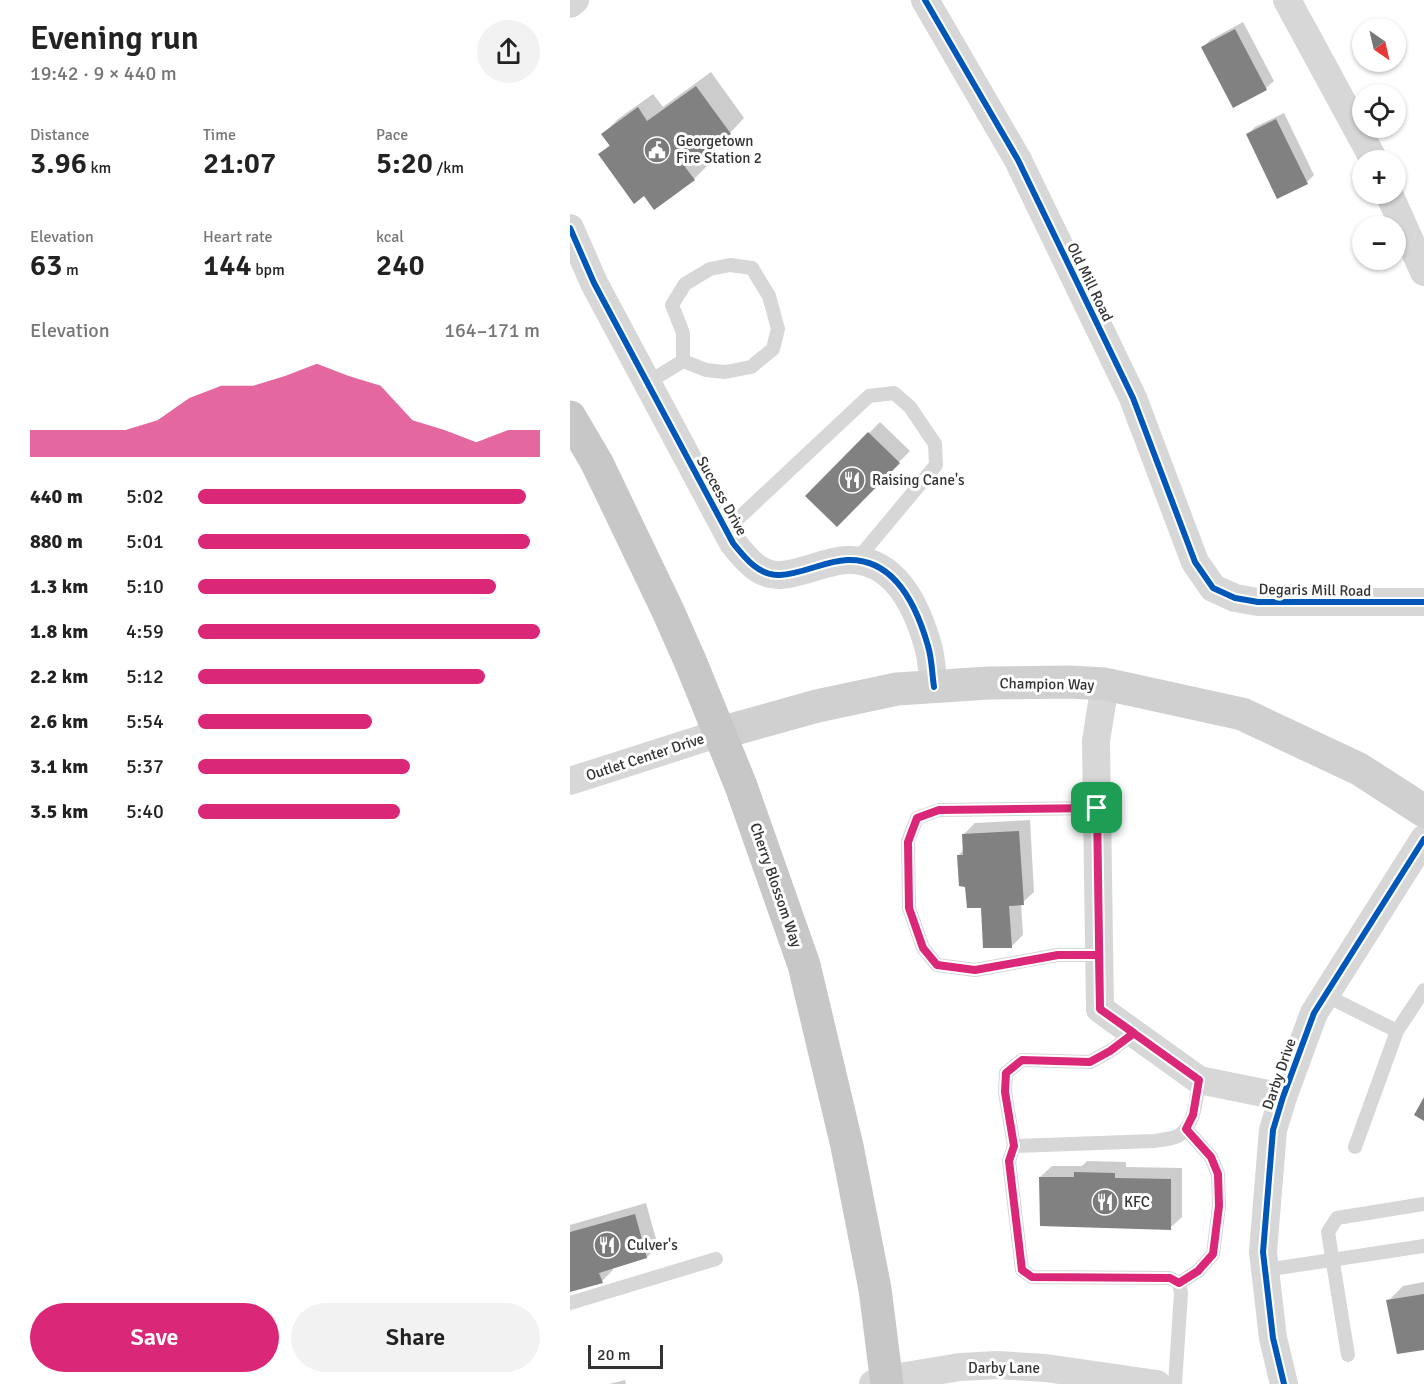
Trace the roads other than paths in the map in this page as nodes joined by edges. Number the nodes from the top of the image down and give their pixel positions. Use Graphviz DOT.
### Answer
graph roads {
  1 [pos="575,0"];
  2 [pos="925,0"];
  3 [pos="1287,0"];
  4 [pos="570,4"];
  5 [pos="1369,150"];
  6 [pos="1393,204"];
  7 [pos="570,228"];
  8 [pos="1424,272"];
  9 [pos="683,361"];
  10 [pos="647,382"];
  11 [pos="570,417"];
  12 [pos="726,530"];
  13 [pos="856,561"];
  14 [pos="1210,585"];
  15 [pos="1424,602"];
  16 [pos="1105,684"];
  17 [pos="934,687"];
  18 [pos="720,733"];
  19 [pos="570,781"];
  20 [pos="1097,808"];
  21 [pos="1424,811"];
  22 [pos="1424,838"];
  23 [pos="1099,955"];
  24 [pos="1424,990"];
  25 [pos="1325,995"];
  26 [pos="1397,1031"];
  27 [pos="1134,1033"];
  28 [pos="1199,1080"];
  29 [pos="1283,1097"];
  30 [pos="1186,1129"];
  31 [pos="1014,1146"];
  32 [pos="1355,1147"];
  33 [pos="1424,1204"];
  34 [pos="1424,1246"];
  35 [pos="716,1259"];
  36 [pos="1333,1259"];
  37 [pos="1265,1270"];
  38 [pos="1179,1283"];
  39 [pos="570,1303"];
  40 [pos="1348,1355"];
  41 [pos="1047,1376"];
  42 [pos="882,1382"];
  43 [pos="1157,1384"];
  44 [pos="1175,1384"];
  45 [pos="1279,1384"];
  1 -- 4 [label="street"];
  2 -- 14 [label="street, Old Mill Road"];
  3 -- 5 [label="street"];
  6 -- 8 [label="street"];
  7 -- 10 [label="street, Success Drive"];
  9 -- 9 [label="lane"];
  9 -- 10 [label="lane"];
  10 -- 12 [label="street, Success Drive"];
  11 -- 18 [label="highway, Cherry Blossom Way"];
  12 -- 13 [label="street, Success Drive"];
  12 -- 13 [label="lane"];
  13 -- 17 [label="street, Success Drive"];
  14 -- 15 [label="street, Degaris Mill Road"];
  16 -- 17 [label="main road, Champion Way"];
  16 -- 20 [label="street"];
  16 -- 21 [label="main road, Champion Way"];
  17 -- 18 [label="main road, Champion Way"];
  18 -- 19 [label="street, Outlet Center Drive"];
  18 -- 42 [label="highway, Cherry Blossom Way"];
  20 -- 23 [label="street"];
  20 -- 23 [label="lane"];
  22 -- 25 [label="street, Darby Drive"];
  23 -- 27 [label="street"];
  24 -- 26 [label="lane"];
  25 -- 26 [label="lane"];
  25 -- 29 [label="street, Darby Drive"];
  26 -- 32 [label="lane"];
  27 -- 28 [label="street"];
  27 -- 31 [label="lane"];
  28 -- 29 [label="street"];
  28 -- 30 [label="lane"];
  29 -- 37 [label="street, Darby Drive"];
  30 -- 31 [label="lane"];
  30 -- 38 [label="lane"];
  31 -- 38 [label="lane"];
  33 -- 36 [label="lane"];
  34 -- 36 [label="lane"];
  35 -- 39 [label="lane"];
  36 -- 37 [label="lane"];
  36 -- 40 [label="lane"];
  37 -- 45 [label="street, Darby Drive"];
  38 -- 44 [label="lane"];
  41 -- 42 [label="street, Darby Lane"];
  41 -- 43 [label="street, Darby Lane"];
}
